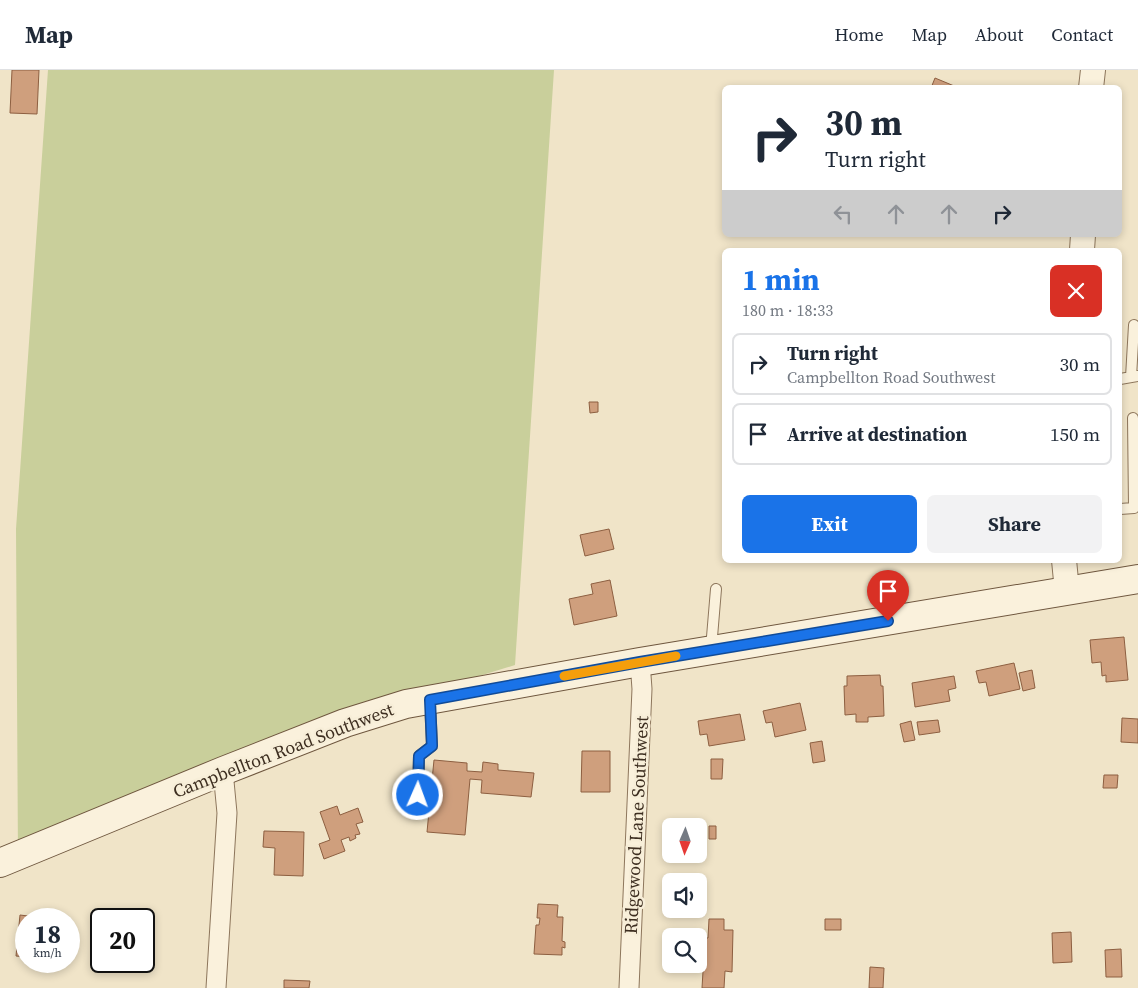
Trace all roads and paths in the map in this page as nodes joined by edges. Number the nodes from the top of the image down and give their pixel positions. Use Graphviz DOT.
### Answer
graph roads {
  1 [pos="1092,70"];
  2 [pos="1092,85"];
  3 [pos="1134,326"];
  4 [pos="1130,377"];
  5 [pos="1133,418"];
  6 [pos="1122,509"];
  7 [pos="1064,563"];
  8 [pos="1138,578"];
  9 [pos="716,589"];
  10 [pos="1067,590"];
  11 [pos="711,650"];
  12 [pos="640,662"];
  13 [pos="430,700"];
  14 [pos="223,771"];
  15 [pos="418,795"];
  16 [pos="0,863"];
  17 [pos="216,988"];
  18 [pos="629,988"];
  1 -- 2 [label="street"];
  3 -- 4 [label="lane"];
  5 -- 6 [label="lane"];
  7 -- 10 [label="street"];
  8 -- 10 [label="main road, Campbellton Road Southwest"];
  9 -- 11 [label="lane"];
  10 -- 11 [label="main road, Campbellton Road Southwest"];
  11 -- 12 [label="main road, Campbellton Road Southwest"];
  12 -- 13 [label="main road, Campbellton Road Southwest"];
  12 -- 18 [label="street, Ridgewood Lane Southwest"];
  13 -- 14 [label="main road, Campbellton Road Southwest"];
  13 -- 15 [label="lane"];
  14 -- 16 [label="main road, Campbellton Road Southwest"];
  14 -- 17 [label="street"];
}
